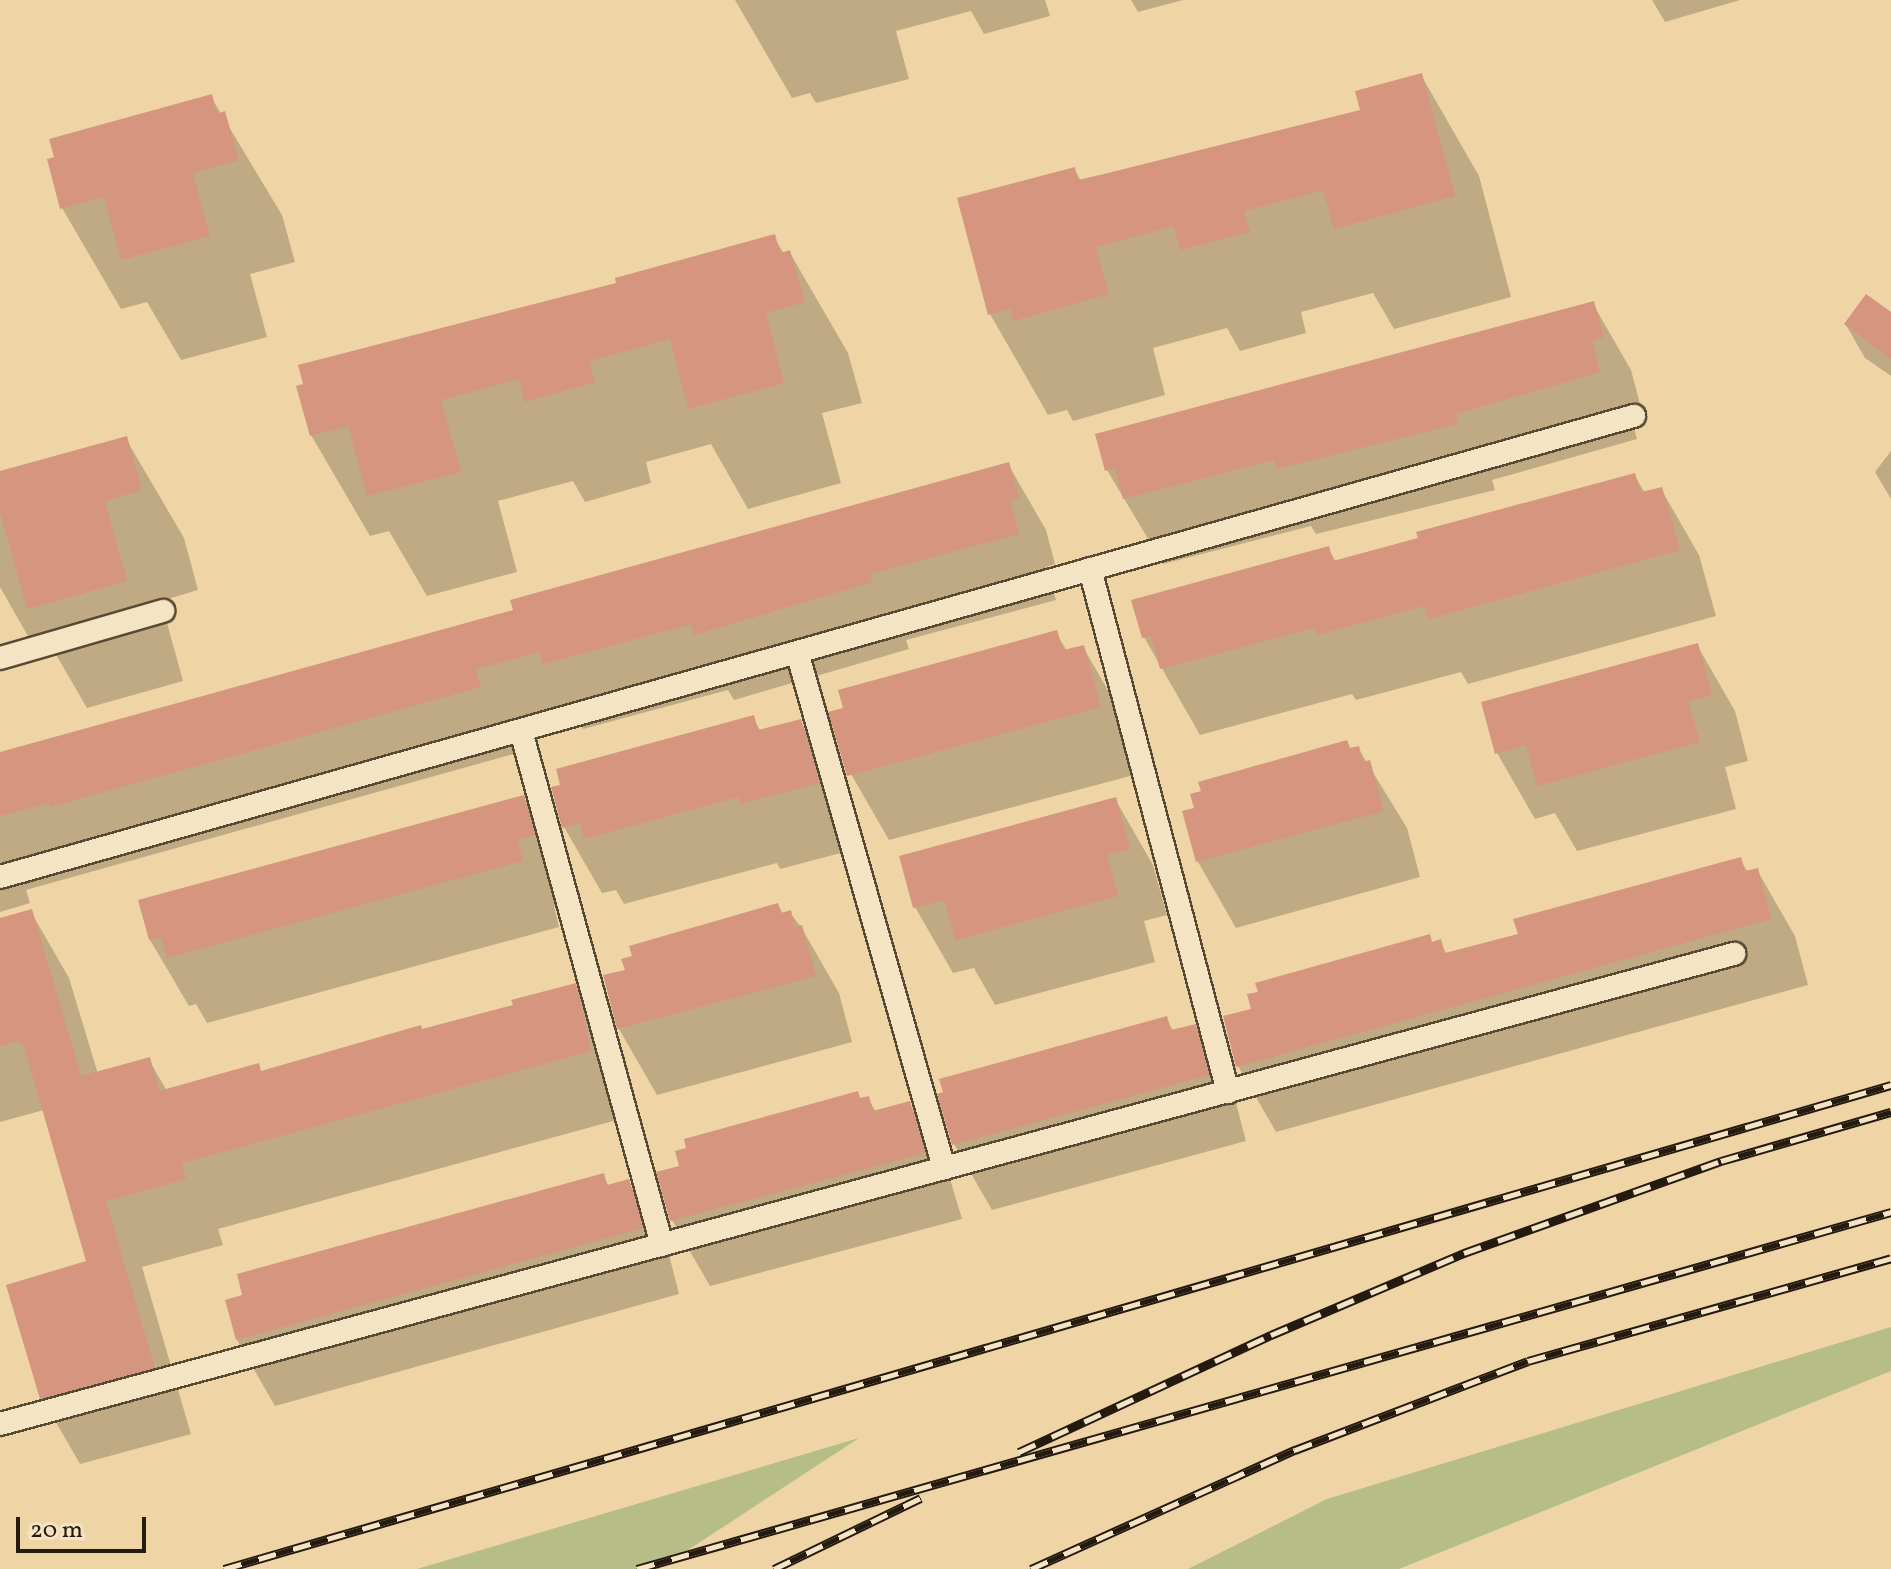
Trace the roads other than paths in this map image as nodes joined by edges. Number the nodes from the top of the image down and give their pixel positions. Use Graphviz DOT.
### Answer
graph roads {
  1 [pos="1634,416"];
  2 [pos="1090,569"];
  3 [pos="163,611"];
  4 [pos="797,652"];
  5 [pos="0,658"];
  6 [pos="521,731"];
  7 [pos="0,877"];
  8 [pos="1734,954"];
  9 [pos="1228,1092"];
  10 [pos="944,1168"];
  11 [pos="662,1245"];
  12 [pos="0,1424"];
  1 -- 2 [label="lane"];
  2 -- 4 [label="lane"];
  2 -- 9 [label="lane"];
  3 -- 5 [label="lane"];
  4 -- 6 [label="lane"];
  4 -- 10 [label="lane"];
  6 -- 7 [label="lane"];
  6 -- 11 [label="lane"];
  8 -- 9 [label="lane"];
  9 -- 10 [label="lane"];
  10 -- 11 [label="lane"];
  11 -- 12 [label="lane"];
}
